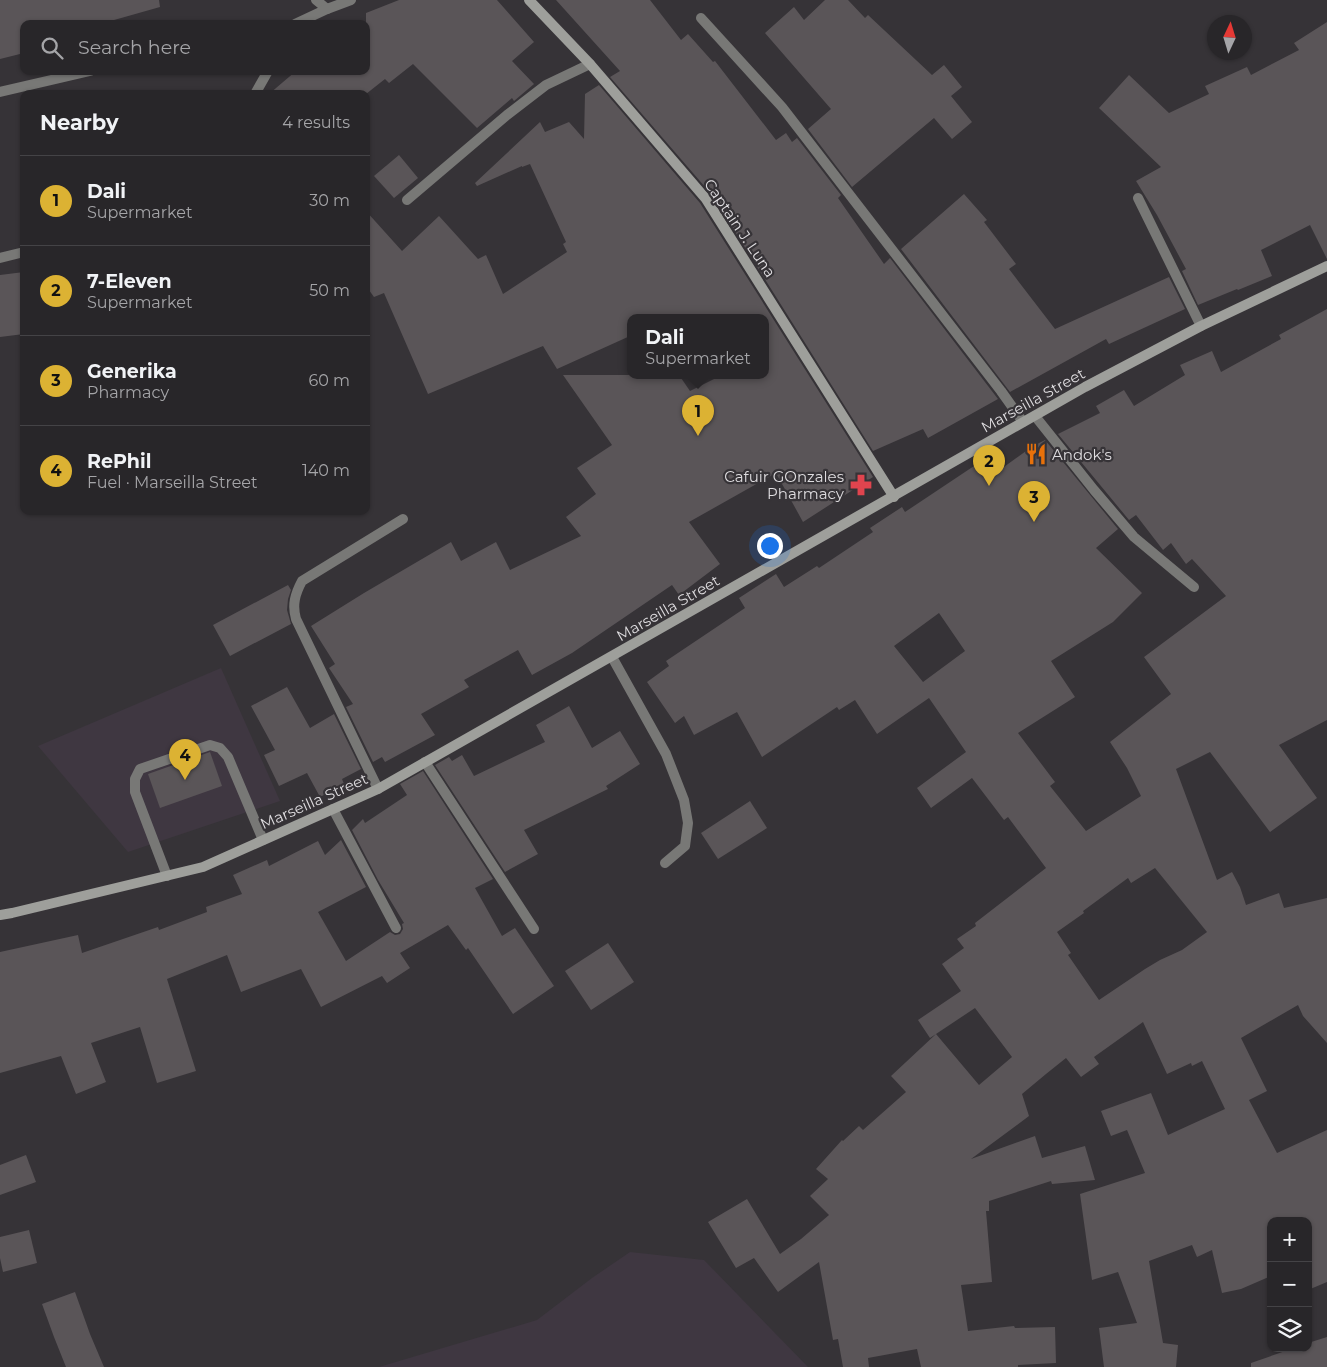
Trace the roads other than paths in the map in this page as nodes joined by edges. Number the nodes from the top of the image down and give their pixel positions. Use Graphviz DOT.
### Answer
graph roads {
  1 [pos="316,0"];
  2 [pos="352,0"];
  3 [pos="530,0"];
  4 [pos="327,9"];
  5 [pos="701,18"];
  6 [pos="304,20"];
  7 [pos="590,64"];
  8 [pos="73,75"];
  9 [pos="266,75"];
  10 [pos="257,90"];
  11 [pos="0,92"];
  12 [pos="1138,198"];
  13 [pos="407,200"];
  14 [pos="20,253"];
  15 [pos="0,258"];
  16 [pos="1327,266"];
  17 [pos="1201,326"];
  18 [pos="1035,416"];
  19 [pos="1022,422"];
  20 [pos="894,497"];
  21 [pos="403,519"];
  22 [pos="1194,587"];
  23 [pos="612,657"];
  24 [pos="426,762"];
  25 [pos="378,789"];
  26 [pos="333,809"];
  27 [pos="263,840"];
  28 [pos="666,863"];
  29 [pos="167,876"];
  30 [pos="0,915"];
  31 [pos="396,928"];
  32 [pos="534,929"];
  1 -- 4 [label="street"];
  2 -- 4 [label="street"];
  3 -- 7 [label="main road, Captain J. Luna"];
  4 -- 6 [label="street"];
  5 -- 19 [label="street"];
  7 -- 13 [label="street"];
  7 -- 20 [label="main road, Captain J. Luna"];
  8 -- 11 [label="street"];
  9 -- 10 [label="street"];
  12 -- 17 [label="street"];
  14 -- 15 [label="street"];
  16 -- 17 [label="main road, Marseilla Street"];
  17 -- 18 [label="main road, Marseilla Street"];
  18 -- 19 [label="main road, Marseilla Street"];
  18 -- 22 [label="street"];
  19 -- 20 [label="main road, Marseilla Street"];
  20 -- 23 [label="main road, Marseilla Street"];
  21 -- 25 [label="street"];
  23 -- 24 [label="main road, Marseilla Street"];
  23 -- 28 [label="street"];
  24 -- 25 [label="main road, Marseilla Street"];
  24 -- 32 [label="street"];
  25 -- 26 [label="main road, Marseilla Street"];
  26 -- 27 [label="main road, Marseilla Street"];
  26 -- 31 [label="street"];
  27 -- 29 [label="main road, Marseilla Street"];
  27 -- 29 [label="street"];
  29 -- 30 [label="main road, Marseilla Street"];
}
